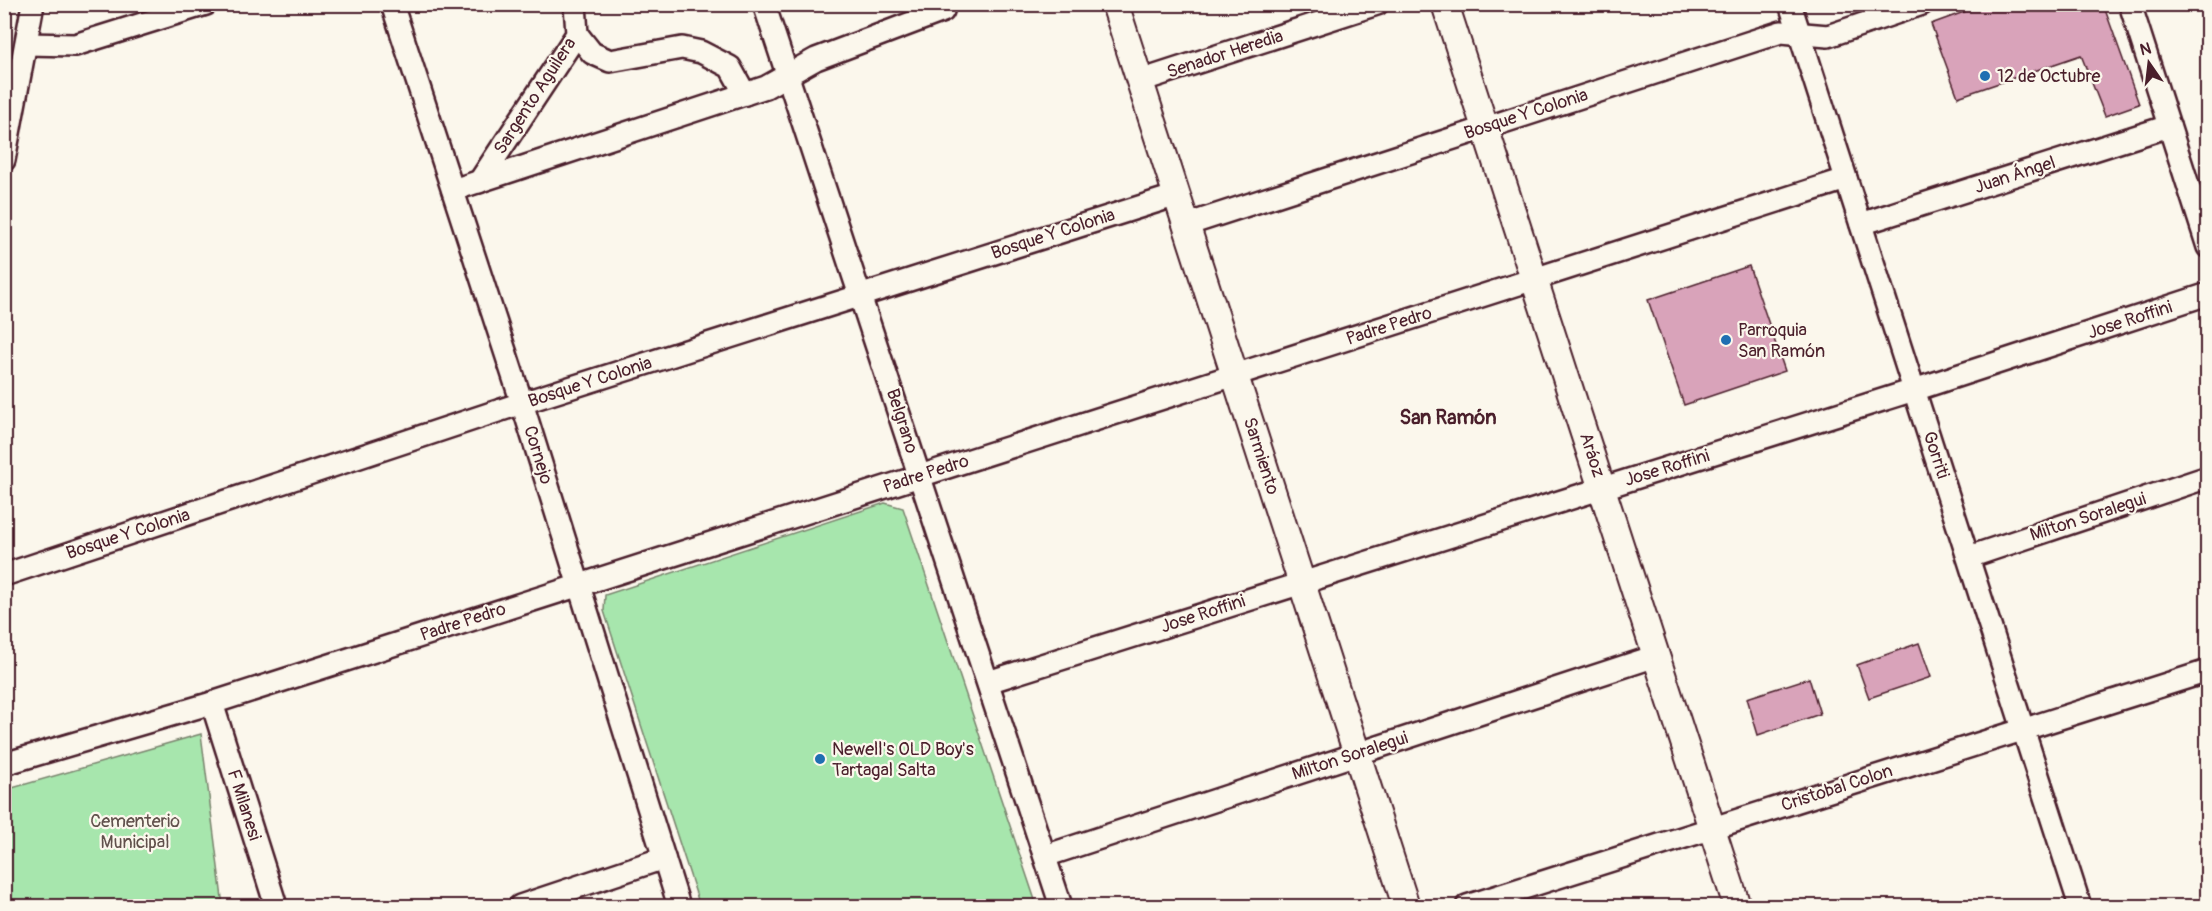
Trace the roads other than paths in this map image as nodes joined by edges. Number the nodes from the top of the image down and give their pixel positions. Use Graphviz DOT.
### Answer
graph roads {
  1 [pos="33,4"];
  2 [pos="206,4"];
  3 [pos="392,4"];
  4 [pos="575,4"];
  5 [pos="764,4"];
  6 [pos="1115,4"];
  7 [pos="1377,4"];
  8 [pos="1445,4"];
  9 [pos="1790,4"];
  10 [pos="1922,4"];
  11 [pos="2130,4"];
  12 [pos="943,11"];
  13 [pos="1799,32"];
  14 [pos="577,34"];
  15 [pos="26,44"];
  16 [pos="786,75"];
  17 [pos="1140,81"];
  18 [pos="745,94"];
  19 [pos="2169,126"];
  20 [pos="1486,127"];
  21 [pos="4,160"];
  22 [pos="1846,179"];
  23 [pos="478,182"];
  24 [pos="453,190"];
  25 [pos="1177,195"];
  26 [pos="1861,224"];
  27 [pos="1186,225"];
  28 [pos="2208,247"];
  29 [pos="1535,279"];
  30 [pos="2208,294"];
  31 [pos="860,296"];
  32 [pos="1235,375"];
  33 [pos="1914,390"];
  34 [pos="522,403"];
  35 [pos="920,476"];
  36 [pos="2208,477"];
  37 [pos="1602,488"];
  38 [pos="1969,557"];
  39 [pos="4,575"];
  40 [pos="1302,583"];
  41 [pos="578,586"];
  42 [pos="1656,656"];
  43 [pos="2208,671"];
  44 [pos="988,682"];
  45 [pos="212,703"];
  46 [pos="2022,728"];
  47 [pos="1357,754"];
  48 [pos="4,764"];
  49 [pos="1711,828"];
  50 [pos="1045,856"];
  51 [pos="664,858"];
  52 [pos="276,906"];
  53 [pos="520,906"];
  54 [pos="679,906"];
  55 [pos="1061,906"];
  56 [pos="1406,906"];
  57 [pos="1467,906"];
  58 [pos="1737,906"];
  59 [pos="2080,906"];
  1 -- 15 [label="street"];
  2 -- 15 [label="street"];
  3 -- 24 [label="street, Cornejo"];
  4 -- 14 [label="street, Sargento Aguilera"];
  5 -- 16 [label="street, Belgrano"];
  6 -- 17 [label="street, Sarmiento"];
  7 -- 17 [label="street, Senador Heredia"];
  8 -- 20 [label="street, Aráoz"];
  9 -- 13 [label="street, Gorriti"];
  10 -- 13 [label="street"];
  11 -- 19 [label="street"];
  12 -- 16 [label="street"];
  13 -- 20 [label="street, Bosque Y Colonia"];
  13 -- 22 [label="street, Gorriti"];
  14 -- 18 [label="street"];
  14 -- 23 [label="street, Sargento Aguilera"];
  15 -- 21 [label="street"];
  16 -- 18 [label="street"];
  16 -- 31 [label="street, Belgrano"];
  17 -- 25 [label="street, Sarmiento"];
  18 -- 23 [label="street"];
  19 -- 26 [label="street, Juan Ángel"];
  19 -- 28 [label="street"];
  20 -- 27 [label="street, Bosque Y Colonia"];
  20 -- 29 [label="street, Aráoz"];
  22 -- 26 [label="street, Gorriti"];
  22 -- 29 [label="street, Padre Pedro"];
  23 -- 24 [label="street"];
  24 -- 34 [label="street, Cornejo"];
  25 -- 27 [label="street, Sarmiento"];
  25 -- 31 [label="street, Bosque Y Colonia"];
  26 -- 33 [label="street, Gorriti"];
  27 -- 32 [label="street, Sarmiento"];
  29 -- 32 [label="street, Padre Pedro"];
  29 -- 37 [label="street, Aráoz"];
  30 -- 33 [label="street, Jose Roffini"];
  31 -- 34 [label="street, Bosque Y Colonia"];
  31 -- 35 [label="street, Belgrano"];
  32 -- 35 [label="street, Padre Pedro"];
  32 -- 40 [label="street, Sarmiento"];
  33 -- 37 [label="street, Jose Roffini"];
  33 -- 38 [label="street, Gorriti"];
  34 -- 39 [label="street, Bosque Y Colonia"];
  34 -- 41 [label="street, Cornejo"];
  35 -- 41 [label="street, Padre Pedro"];
  35 -- 44 [label="street, Belgrano"];
  36 -- 38 [label="street, Milton Soralegui"];
  37 -- 40 [label="street, Jose Roffini"];
  37 -- 42 [label="street, Aráoz"];
  38 -- 46 [label="street, Gorriti"];
  40 -- 44 [label="street, Jose Roffini"];
  40 -- 47 [label="street, Sarmiento"];
  41 -- 45 [label="street, Padre Pedro"];
  41 -- 51 [label="street, Cornejo"];
  42 -- 47 [label="street, Milton Soralegui"];
  42 -- 49 [label="street, Aráoz"];
  43 -- 46 [label="street, Cristobal Colon"];
  44 -- 50 [label="street, Belgrano"];
  45 -- 48 [label="street, Padre Pedro"];
  45 -- 52 [label="street, F Milanesi"];
  46 -- 49 [label="street, Cristobal Colon"];
  46 -- 59 [label="street, Gorriti"];
  47 -- 50 [label="street, Milton Soralegui"];
  47 -- 56 [label="street, Sarmiento"];
  49 -- 57 [label="street, Cristobal Colon"];
  49 -- 58 [label="street, Aráoz"];
  50 -- 55 [label="street, Belgrano"];
  51 -- 53 [label="street"];
  51 -- 54 [label="street, Cornejo"];
}
